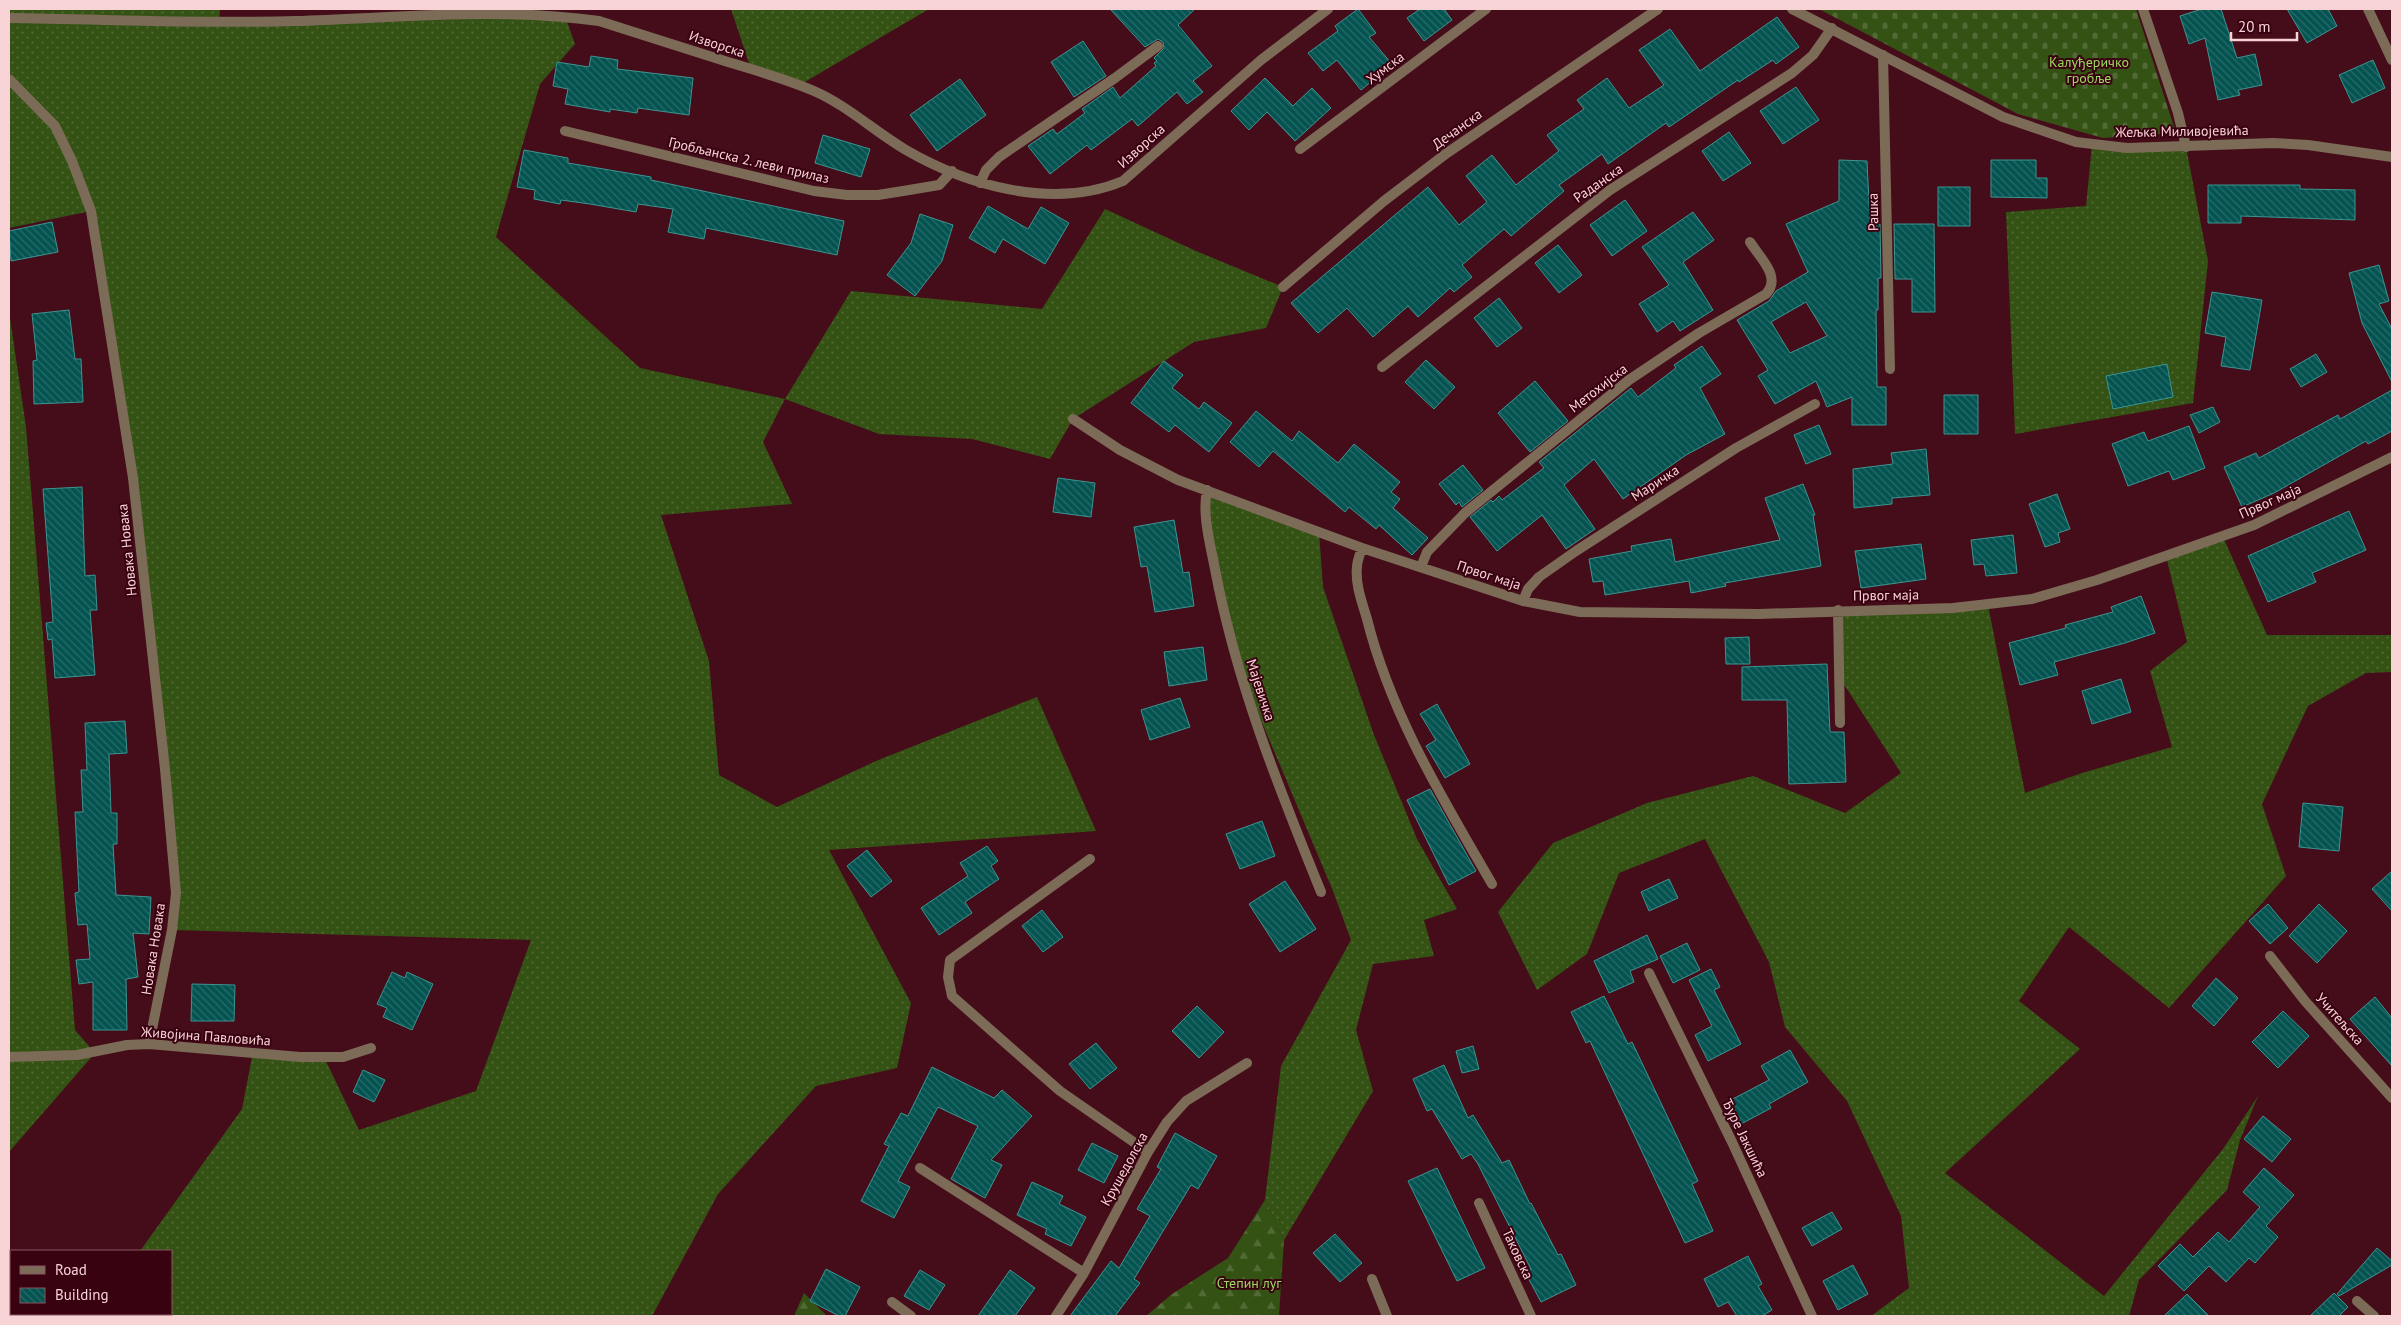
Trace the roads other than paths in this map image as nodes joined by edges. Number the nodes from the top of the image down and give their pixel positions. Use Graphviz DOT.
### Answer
graph roads {
  1 [pos="1328,9"];
  2 [pos="1486,9"];
  3 [pos="1658,9"];
  4 [pos="1792,9"];
  5 [pos="2143,9"];
  6 [pos="2368,9"];
  7 [pos="9,18"];
  8 [pos="1832,28"];
  9 [pos="1158,46"];
  10 [pos="1883,55"];
  11 [pos="2392,60"];
  12 [pos="9,79"];
  13 [pos="565,131"];
  14 [pos="2186,147"];
  15 [pos="1300,149"];
  16 [pos="2392,157"];
  17 [pos="952,171"];
  18 [pos="980,183"];
  19 [pos="1750,242"];
  20 [pos="1283,287"];
  21 [pos="1382,367"];
  22 [pos="1890,369"];
  23 [pos="1816,404"];
  24 [pos="1073,419"];
  25 [pos="2392,457"];
  26 [pos="1207,490"];
  27 [pos="1362,548"];
  28 [pos="1421,567"];
  29 [pos="1523,601"];
  30 [pos="1838,610"];
  31 [pos="1840,722"];
  32 [pos="1090,860"];
  33 [pos="1492,884"];
  34 [pos="1321,892"];
  35 [pos="2270,956"];
  36 [pos="1649,972"];
  37 [pos="150,1044"];
  38 [pos="371,1048"];
  39 [pos="9,1057"];
  40 [pos="1247,1063"];
  41 [pos="2392,1098"];
  42 [pos="1148,1152"];
  43 [pos="920,1168"];
  44 [pos="1479,1203"];
  45 [pos="1084,1273"];
  46 [pos="1372,1279"];
  47 [pos="2357,1300"];
  48 [pos="892,1302"];
  49 [pos="911,1316"];
  50 [pos="1056,1316"];
  51 [pos="1387,1316"];
  52 [pos="1531,1316"];
  53 [pos="1812,1316"];
  54 [pos="2374,1316"];
  1 -- 18 [label="street, Изворска"];
  2 -- 15 [label="street, Хумска"];
  3 -- 20 [label="street, Дечанска"];
  4 -- 8 [label="street, Жељка Миливојевића"];
  5 -- 14 [label="street"];
  6 -- 11 [label="street"];
  7 -- 17 [label="street, Изворска"];
  8 -- 10 [label="street, Жељка Миливојевића"];
  8 -- 21 [label="street, Раданска"];
  9 -- 18 [label="street"];
  10 -- 14 [label="street, Жељка Миливојевића"];
  10 -- 22 [label="street, Рашка"];
  12 -- 37 [label="street, Новака Новака"];
  13 -- 17 [label="street, Гробљанска 2. леви прилаз"];
  14 -- 16 [label="street, Жељка Миливојевића"];
  17 -- 18 [label="street, Изворска"];
  19 -- 28 [label="street, Метохијска"];
  23 -- 29 [label="street, Маричка"];
  24 -- 26 [label="street, Првог маја"];
  25 -- 30 [label="street, Првог маја"];
  26 -- 27 [label="street, Првог маја"];
  26 -- 34 [label="street, Мајевичка"];
  27 -- 28 [label="street, Првог маја"];
  27 -- 33 [label="street"];
  28 -- 29 [label="street, Првог маја"];
  29 -- 30 [label="street, Првог маја"];
  30 -- 31 [label="street"];
  32 -- 42 [label="street"];
  35 -- 41 [label="street, Учитељска"];
  36 -- 53 [label="street, Ђуре Јакшића"];
  37 -- 38 [label="street, Живојина Павловића"];
  37 -- 39 [label="street, Живојина Павловића"];
  40 -- 42 [label="street, Крушедолска"];
  42 -- 45 [label="street, Крушедолска"];
  43 -- 45 [label="street"];
  44 -- 52 [label="street, Таковска"];
  45 -- 50 [label="street, Крушедолска"];
  46 -- 51 [label="street"];
  47 -- 54 [label="street"];
  48 -- 49 [label="street"];
}
